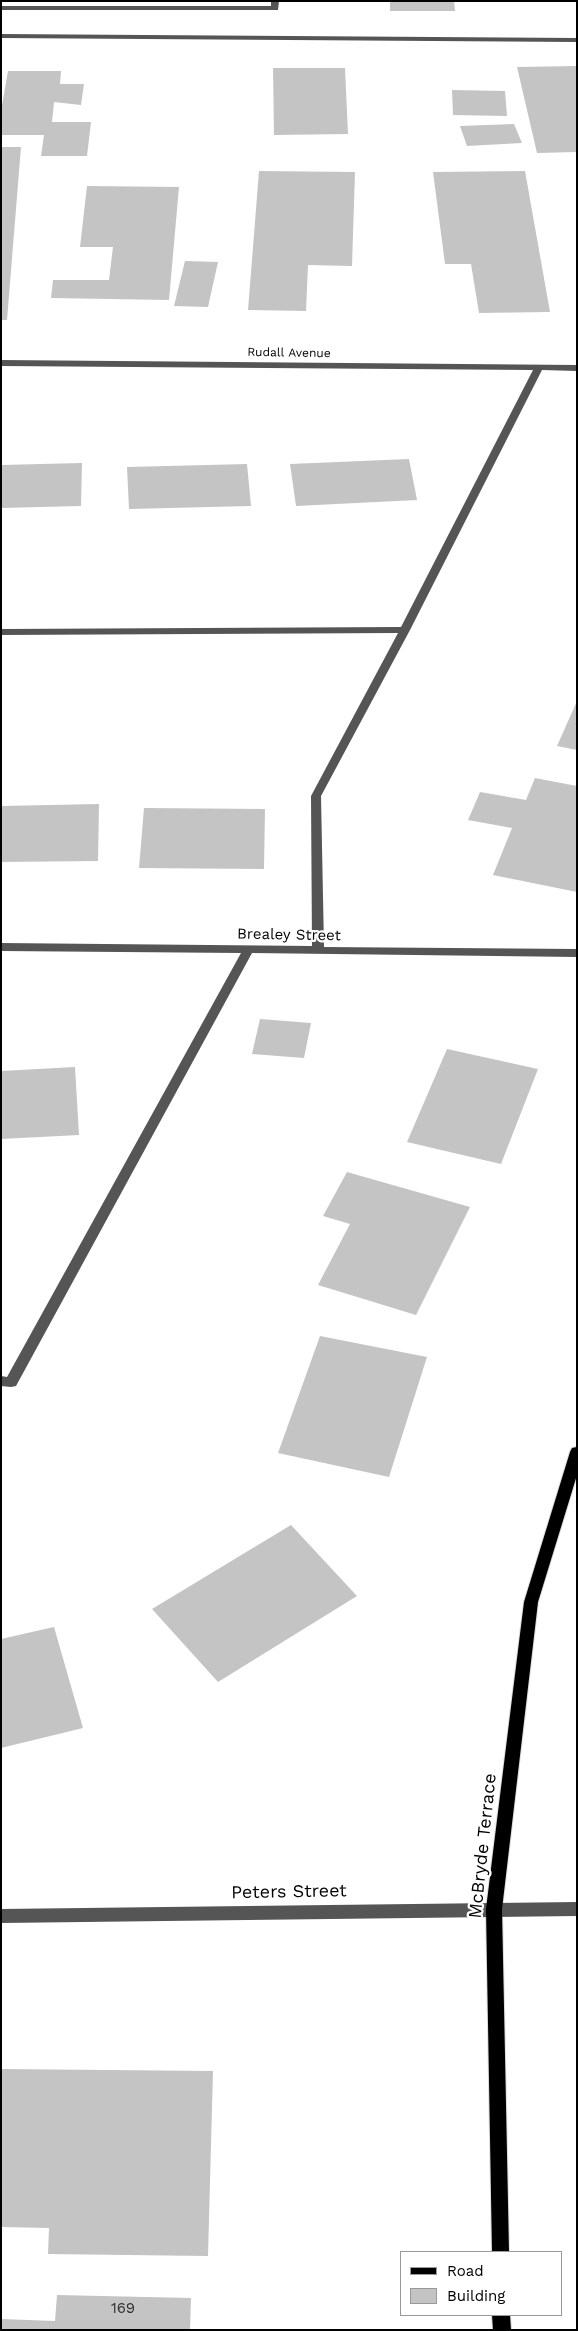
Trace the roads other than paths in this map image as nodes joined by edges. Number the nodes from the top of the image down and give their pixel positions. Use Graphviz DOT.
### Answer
graph roads {
  1 [pos="275,1"];
  2 [pos="1,8"];
  3 [pos="1,36"];
  4 [pos="577,40"];
  5 [pos="1,363"];
  6 [pos="539,368"];
  7 [pos="577,368"];
  8 [pos="405,630"];
  9 [pos="1,632"];
  10 [pos="1,947"];
  11 [pos="249,949"];
  12 [pos="318,950"];
  13 [pos="577,953"];
  14 [pos="1,1381"];
  15 [pos="577,1452"];
  16 [pos="494,1908"];
  17 [pos="577,1909"];
  18 [pos="1,1916"];
  19 [pos="500,2251"];
  20 [pos="501,2316"];
  21 [pos="502,2330"];
  1 -- 2 [label="street"];
  3 -- 4 [label="street"];
  5 -- 6 [label="street, Rudall Avenue"];
  6 -- 7 [label="street, Rudall Avenue"];
  6 -- 8 [label="street"];
  8 -- 9 [label="street"];
  8 -- 12 [label="street"];
  10 -- 11 [label="street, Brealey Street"];
  11 -- 12 [label="street, Brealey Street"];
  11 -- 14 [label="street"];
  12 -- 13 [label="street, Brealey Street"];
  15 -- 16 [label="main road, McBryde Terrace"];
  16 -- 17 [label="street, Peters Street"];
  16 -- 18 [label="street, Peters Street"];
  16 -- 19 [label="main road, McBryde Terrace"];
  20 -- 21 [label="main road"];
}
